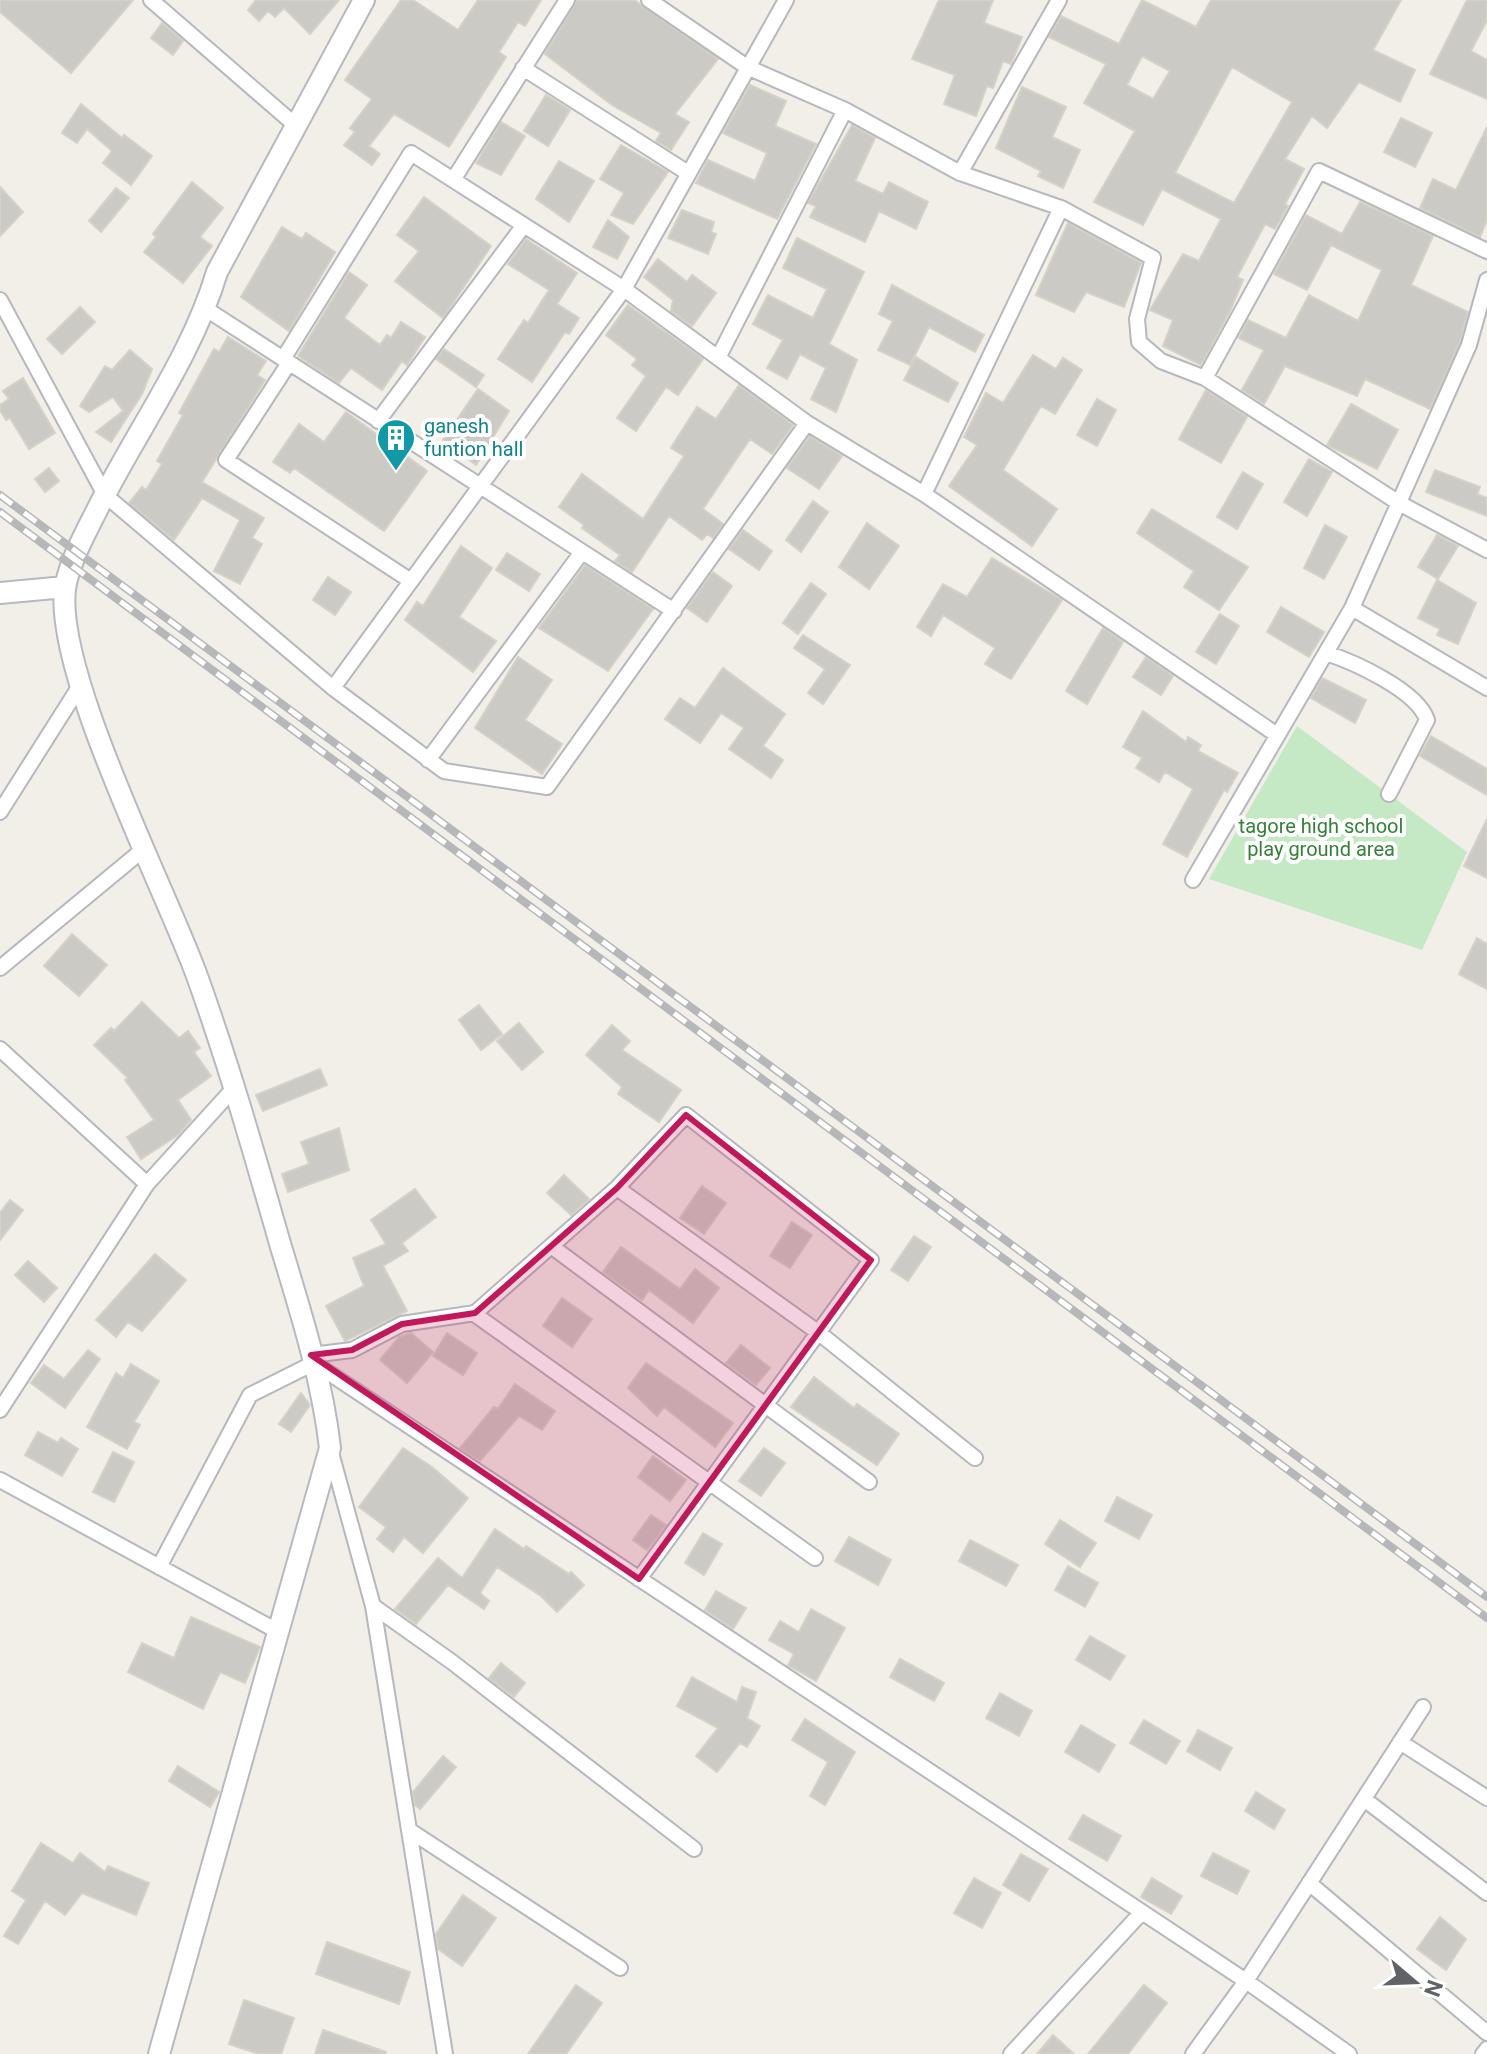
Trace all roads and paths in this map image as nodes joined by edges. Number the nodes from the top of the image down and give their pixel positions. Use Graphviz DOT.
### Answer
graph roads {
  1 [pos="151,0"];
  2 [pos="364,0"];
  3 [pos="567,0"];
  4 [pos="649,0"];
  5 [pos="786,0"];
  6 [pos="1059,0"];
  7 [pos="747,67"];
  8 [pos="523,68"];
  9 [pos="845,110"];
  10 [pos="294,124"];
  11 [pos="688,173"];
  12 [pos="960,173"];
  13 [pos="453,180"];
  14 [pos="1061,208"];
  15 [pos="524,225"];
  16 [pos="1487,251"];
  17 [pos="1487,280"];
  18 [pos="624,289"];
  19 [pos="0,300"];
  20 [pos="206,309"];
  21 [pos="718,358"];
  22 [pos="286,361"];
  23 [pos="1205,378"];
  24 [pos="378,421"];
  25 [pos="807,423"];
  26 [pos="480,487"];
  27 [pos="924,494"];
  28 [pos="105,495"];
  29 [pos="1399,503"];
  30 [pos="1487,550"];
  31 [pos="582,552"];
  32 [pos="411,581"];
  33 [pos="65,587"];
  34 [pos="0,593"];
  35 [pos="1352,608"];
  36 [pos="674,611"];
  37 [pos="1326,653"];
  38 [pos="81,684"];
  39 [pos="333,688"];
  40 [pos="1487,688"];
  41 [pos="1277,735"];
  42 [pos="428,760"];
  43 [pos="1389,794"];
  44 [pos="0,812"];
  45 [pos="145,848"];
  46 [pos="1193,880"];
  47 [pos="0,968"];
  48 [pos="0,1049"];
  49 [pos="235,1087"];
  50 [pos="147,1184"];
  51 [pos="617,1188"];
  52 [pos="551,1246"];
  53 [pos="473,1313"];
  54 [pos="819,1333"];
  55 [pos="313,1359"];
  56 [pos="765,1407"];
  57 [pos="0,1410"];
  58 [pos="330,1448"];
  59 [pos="975,1458"];
  60 [pos="0,1480"];
  61 [pos="869,1482"];
  62 [pos="710,1483"];
  63 [pos="815,1558"];
  64 [pos="159,1567"];
  65 [pos="639,1579"];
  66 [pos="373,1606"];
  67 [pos="279,1632"];
  68 [pos="1423,1707"];
  69 [pos="1400,1742"];
  70 [pos="1487,1798"];
  71 [pos="1364,1799"];
  72 [pos="409,1830"];
  73 [pos="694,1849"];
  74 [pos="1309,1883"];
  75 [pos="1487,1893"];
  76 [pos="1142,1912"];
  77 [pos="620,1968"];
  78 [pos="1246,1981"];
  79 [pos="1487,2033"];
  80 [pos="1487,2049"];
  81 [pos="159,2054"];
  82 [pos="445,2054"];
  83 [pos="1011,2054"];
  84 [pos="1193,2054"];
  85 [pos="1349,2054"];
  86 [pos="1483,2054"];
  1 -- 10 [label="street"];
  2 -- 10 [label="main road"];
  3 -- 8 [label="street"];
  4 -- 7 [label="street"];
  5 -- 7 [label="street"];
  6 -- 12 [label="street"];
  7 -- 9 [label="street"];
  7 -- 11 [label="street"];
  8 -- 11 [label="street"];
  8 -- 13 [label="street"];
  9 -- 12 [label="street"];
  9 -- 21 [label="street"];
  10 -- 20 [label="main road"];
  11 -- 18 [label="street"];
  12 -- 14 [label="street"];
  13 -- 15 [label="street"];
  13 -- 22 [label="street"];
  14 -- 23 [label="street"];
  14 -- 27 [label="street"];
  15 -- 18 [label="street"];
  15 -- 24 [label="street"];
  16 -- 23 [label="street"];
  17 -- 29 [label="street"];
  18 -- 21 [label="street"];
  18 -- 26 [label="street"];
  19 -- 28 [label="street"];
  20 -- 22 [label="street"];
  20 -- 28 [label="main road"];
  21 -- 25 [label="street"];
  22 -- 24 [label="street"];
  22 -- 32 [label="street"];
  23 -- 29 [label="street"];
  24 -- 26 [label="street"];
  25 -- 27 [label="street"];
  25 -- 36 [label="street"];
  26 -- 31 [label="street"];
  26 -- 32 [label="street"];
  27 -- 41 [label="street"];
  28 -- 33 [label="main road"];
  28 -- 39 [label="street"];
  29 -- 30 [label="street"];
  29 -- 35 [label="street"];
  31 -- 36 [label="street"];
  31 -- 42 [label="street"];
  32 -- 39 [label="street"];
  33 -- 34 [label="main road"];
  33 -- 38 [label="main road"];
  35 -- 37 [label="street"];
  35 -- 40 [label="street"];
  36 -- 42 [label="street"];
  37 -- 41 [label="street"];
  37 -- 43 [label="street"];
  38 -- 44 [label="street"];
  38 -- 45 [label="main road"];
  39 -- 42 [label="street"];
  41 -- 46 [label="street"];
  45 -- 47 [label="street"];
  45 -- 49 [label="main road"];
  48 -- 50 [label="street"];
  49 -- 50 [label="street"];
  49 -- 55 [label="main road"];
  50 -- 57 [label="street"];
  51 -- 52 [label="street"];
  51 -- 54 [label="street"];
  51 -- 54 [label="street"];
  52 -- 53 [label="street"];
  52 -- 56 [label="street"];
  53 -- 55 [label="street"];
  53 -- 62 [label="street"];
  54 -- 56 [label="street"];
  54 -- 59 [label="street"];
  55 -- 58 [label="main road"];
  55 -- 64 [label="street"];
  55 -- 65 [label="street"];
  56 -- 61 [label="street"];
  56 -- 62 [label="street"];
  58 -- 66 [label="street"];
  58 -- 67 [label="main road"];
  60 -- 64 [label="street"];
  62 -- 63 [label="street"];
  62 -- 65 [label="street"];
  64 -- 67 [label="street"];
  65 -- 76 [label="street"];
  66 -- 72 [label="street"];
  66 -- 73 [label="street"];
  67 -- 81 [label="main road"];
  68 -- 69 [label="street"];
  69 -- 70 [label="street"];
  69 -- 71 [label="street"];
  71 -- 74 [label="street"];
  71 -- 75 [label="street"];
  72 -- 77 [label="street"];
  72 -- 82 [label="street"];
  74 -- 78 [label="street"];
  74 -- 79 [label="street"];
  76 -- 78 [label="street"];
  76 -- 83 [label="street"];
  78 -- 84 [label="street"];
  78 -- 85 [label="street"];
  80 -- 86 [label="street"];
}
